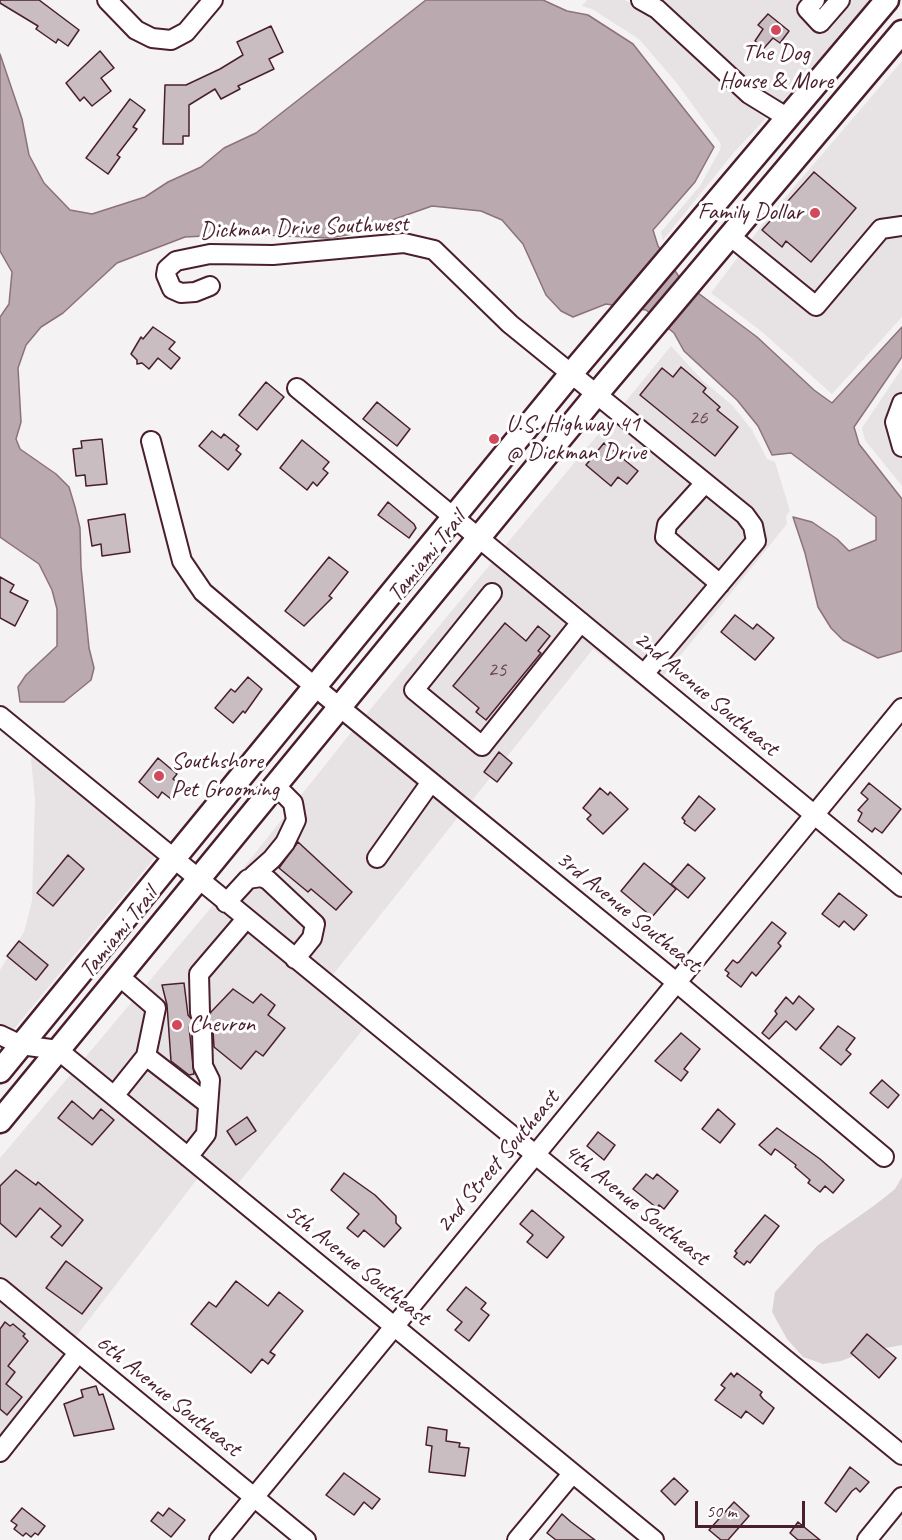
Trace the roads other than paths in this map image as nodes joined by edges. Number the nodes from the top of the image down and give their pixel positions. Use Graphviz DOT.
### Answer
graph roads {
  1 [pos="107,0"];
  2 [pos="213,0"];
  3 [pos="641,0"];
  4 [pos="815,0"];
  5 [pos="840,0"];
  6 [pos="887,0"];
  7 [pos="902,32"];
  8 [pos="788,118"];
  9 [pos="902,226"];
  10 [pos="730,236"];
  11 [pos="210,286"];
  12 [pos="570,375"];
  13 [pos="297,388"];
  14 [pos="595,396"];
  15 [pos="902,403"];
  16 [pos="151,441"];
  17 [pos="902,447"];
  18 [pos="705,483"];
  19 [pos="454,518"];
  20 [pos="478,538"];
  21 [pos="720,584"];
  22 [pos="492,592"];
  23 [pos="581,622"];
  24 [pos="644,674"];
  25 [pos="315,687"];
  26 [pos="339,707"];
  27 [pos="902,708"];
  28 [pos="0,716"];
  29 [pos="431,782"];
  30 [pos="275,785"];
  31 [pos="814,814"];
  32 [pos="172,858"];
  33 [pos="377,858"];
  34 [pos="253,876"];
  35 [pos="198,880"];
  36 [pos="902,887"];
  37 [pos="226,903"];
  38 [pos="246,919"];
  39 [pos="295,959"];
  40 [pos="119,976"];
  41 [pos="676,982"];
  42 [pos="200,1013"];
  43 [pos="202,1032"];
  44 [pos="0,1035"];
  45 [pos="21,1045"];
  46 [pos="58,1050"];
  47 [pos="146,1056"];
  48 [pos="0,1071"];
  49 [pos="114,1096"];
  50 [pos="208,1104"];
  51 [pos="0,1121"];
  52 [pos="536,1154"];
  53 [pos="188,1157"];
  54 [pos="885,1157"];
  55 [pos="0,1288"];
  56 [pos="392,1325"];
  57 [pos="78,1353"];
  58 [pos="0,1452"];
  59 [pos="902,1455"];
  60 [pos="572,1474"];
  61 [pos="254,1497"];
  62 [pos="902,1497"];
  63 [pos="219,1540"];
  64 [pos="306,1540"];
  65 [pos="517,1540"];
  66 [pos="654,1540"];
  67 [pos="867,1540"];
  1 -- 2 [label="street"];
  3 -- 8 [label="street"];
  4 -- 5 [label="street"];
  6 -- 8 [label="main road, Tamiami Trail"];
  7 -- 10 [label="main road, Tamiami Trail"];
  8 -- 12 [label="main road, Tamiami Trail"];
  9 -- 10 [label="street"];
  10 -- 14 [label="main road, Tamiami Trail"];
  11 -- 12 [label="street, Dickman Drive Southwest"];
  12 -- 14 [label="street, Dickman Drive Southwest"];
  12 -- 19 [label="main road, Tamiami Trail"];
  13 -- 19 [label="street, 2nd Avenue Southeast"];
  14 -- 18 [label="street, Dickman Drive Southwest"];
  14 -- 20 [label="main road, Tamiami Trail"];
  15 -- 17 [label="street"];
  16 -- 25 [label="street, 3rd Avenue Southeast"];
  18 -- 21 [label="street, Dickman Drive Southwest"];
  18 -- 21 [label="street"];
  19 -- 20 [label="street, 2nd Avenue Southeast"];
  19 -- 25 [label="main road, Tamiami Trail"];
  20 -- 23 [label="street, 2nd Avenue Southeast"];
  20 -- 26 [label="main road, Tamiami Trail"];
  21 -- 24 [label="street"];
  22 -- 23 [label="street"];
  23 -- 24 [label="street, 2nd Avenue Southeast"];
  24 -- 31 [label="street, 2nd Avenue Southeast"];
  25 -- 26 [label="street, 3rd Avenue Southeast"];
  25 -- 32 [label="main road, Tamiami Trail"];
  26 -- 29 [label="street, 3rd Avenue Southeast"];
  26 -- 30 [label="main road, Tamiami Trail"];
  27 -- 31 [label="street, 2nd Street Southeast"];
  28 -- 32 [label="street, 4th Avenue Southeast"];
  29 -- 33 [label="street"];
  29 -- 41 [label="street, 3rd Avenue Southeast"];
  30 -- 34 [label="street"];
  30 -- 35 [label="main road, Tamiami Trail"];
  31 -- 36 [label="street, 2nd Avenue Southeast"];
  31 -- 41 [label="street, 2nd Street Southeast"];
  32 -- 35 [label="street, 4th Avenue Southeast"];
  32 -- 45 [label="main road, Tamiami Trail"];
  34 -- 37 [label="street"];
  34 -- 39 [label="street"];
  35 -- 37 [label="street, 4th Avenue Southeast"];
  35 -- 40 [label="main road, Tamiami Trail"];
  37 -- 38 [label="street, 4th Avenue Southeast"];
  38 -- 39 [label="street, 4th Avenue Southeast"];
  38 -- 42 [label="street"];
  39 -- 52 [label="street, 4th Avenue Southeast"];
  40 -- 46 [label="main road, Tamiami Trail"];
  40 -- 47 [label="street"];
  41 -- 52 [label="street, 2nd Street Southeast"];
  41 -- 54 [label="street, 3rd Avenue Southeast"];
  43 -- 50 [label="street"];
  44 -- 45 [label="street"];
  45 -- 46 [label="street"];
  45 -- 48 [label="main road, Tamiami Trail"];
  46 -- 49 [label="street, 5th Avenue Southeast"];
  46 -- 51 [label="main road, Tamiami Trail"];
  47 -- 49 [label="street"];
  47 -- 50 [label="street"];
  49 -- 53 [label="street, 5th Avenue Southeast"];
  50 -- 53 [label="street"];
  52 -- 56 [label="street, 2nd Street Southeast"];
  52 -- 59 [label="street, 4th Avenue Southeast"];
  53 -- 56 [label="street, 5th Avenue Southeast"];
  55 -- 57 [label="street, 6th Avenue Southeast"];
  56 -- 60 [label="street, 5th Avenue Southeast"];
  56 -- 61 [label="street, 2nd Street Southeast"];
  57 -- 58 [label="street"];
  57 -- 61 [label="street, 6th Avenue Southeast"];
  60 -- 65 [label="street"];
  60 -- 66 [label="street, 5th Avenue Southeast"];
  61 -- 63 [label="street, 2nd Street Southeast"];
  61 -- 64 [label="street, 6th Avenue Southeast"];
  62 -- 67 [label="street"];
}
